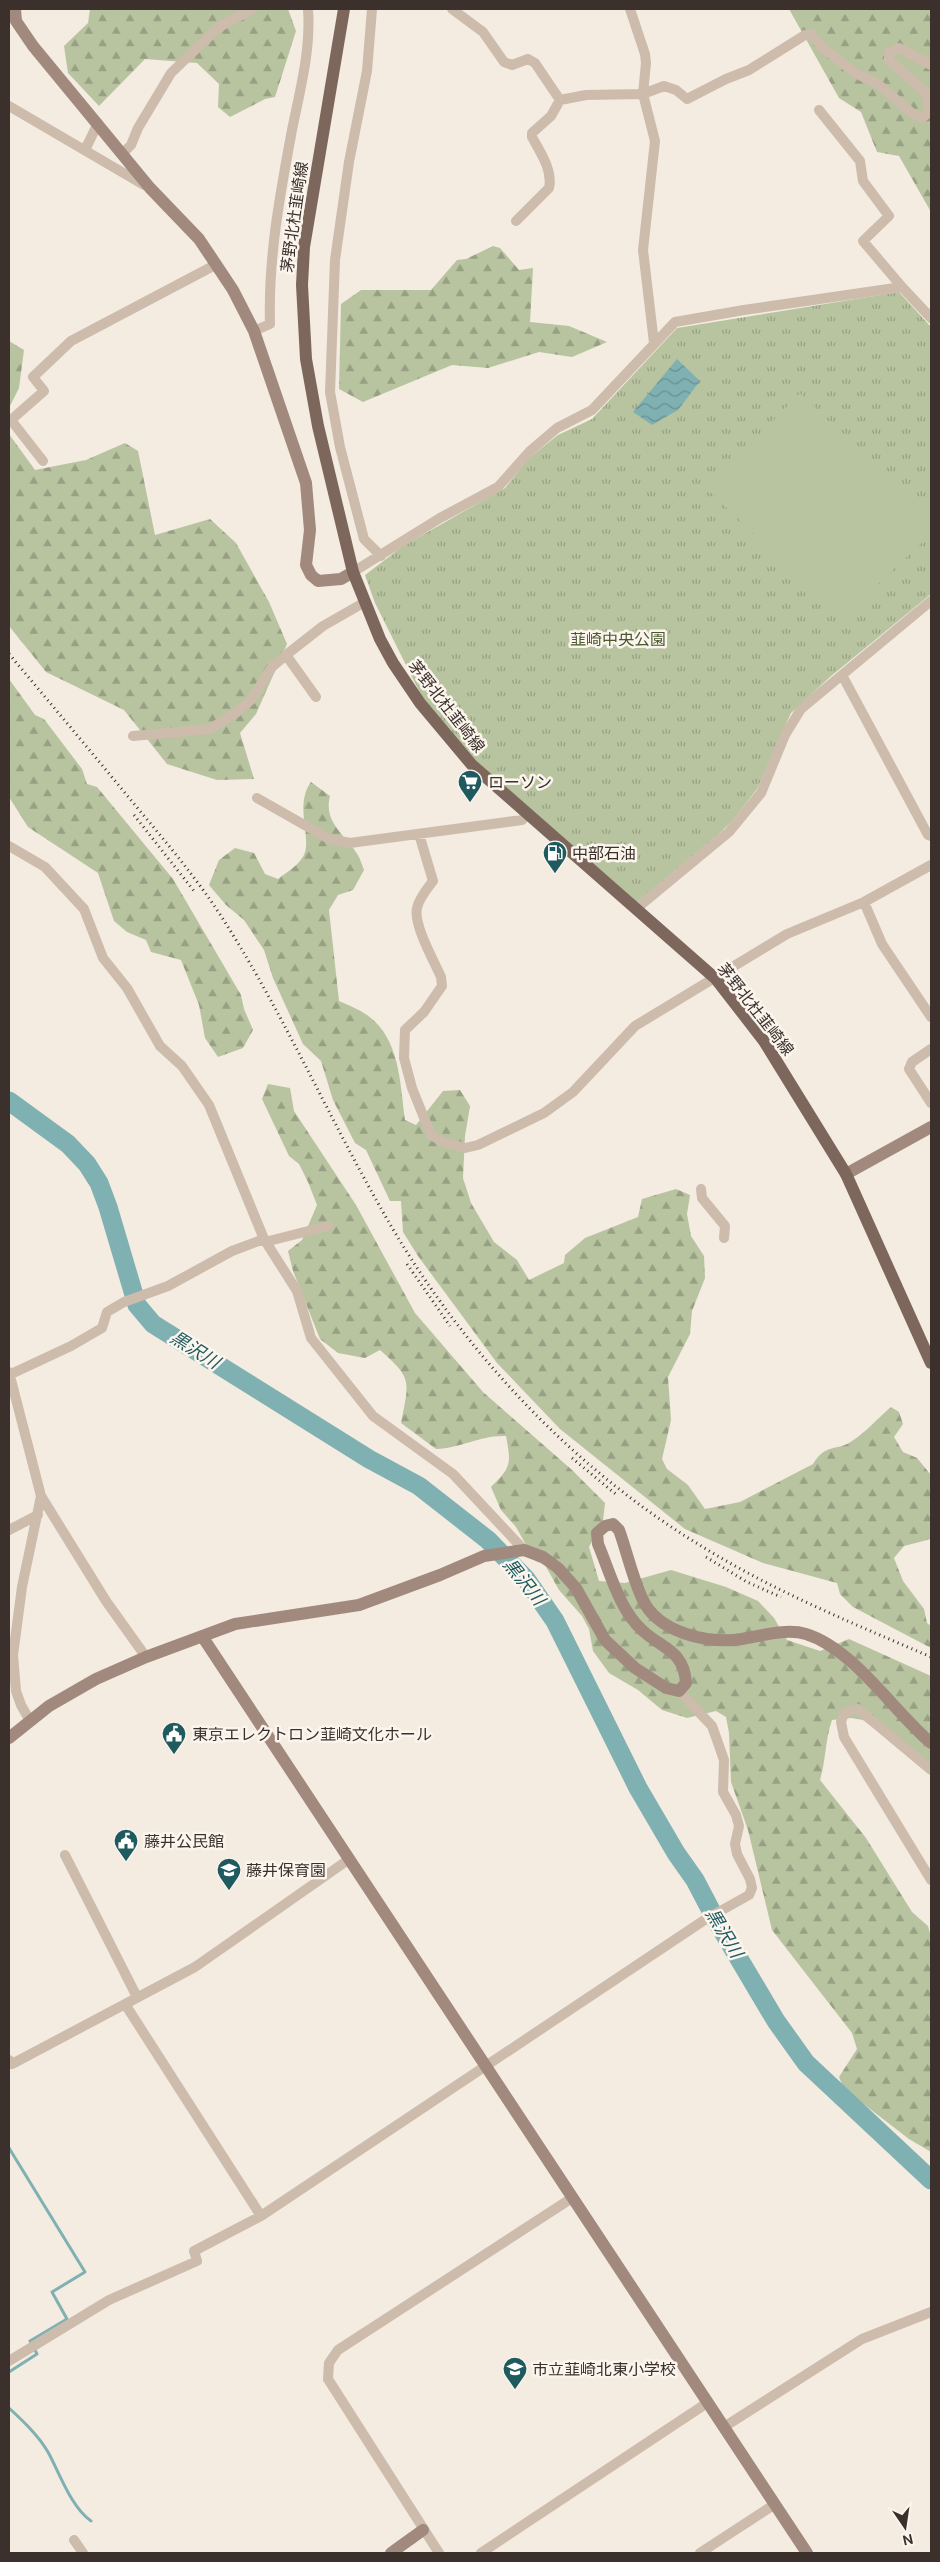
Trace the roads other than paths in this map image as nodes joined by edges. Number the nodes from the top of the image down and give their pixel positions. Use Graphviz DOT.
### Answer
graph roads {
  1 [pos="16,9"];
  2 [pos="252,9"];
  3 [pos="308,9"];
  4 [pos="344,9"];
  5 [pos="372,9"];
  6 [pos="452,9"];
  7 [pos="630,9"];
  8 [pos="931,65"];
  9 [pos="643,94"];
  10 [pos="560,100"];
  11 [pos="9,106"];
  12 [pos="819,110"];
  13 [pos="98,123"];
  14 [pos="85,150"];
  15 [pos="123,153"];
  16 [pos="150,188"];
  17 [pos="516,221"];
  18 [pos="217,264"];
  19 [pos="893,276"];
  20 [pos="902,287"];
  21 [pos="884,288"];
  22 [pos="931,318"];
  23 [pos="254,331"];
  24 [pos="654,344"];
  25 [pos="43,461"];
  26 [pos="381,556"];
  27 [pos="353,572"];
  28 [pos="931,601"];
  29 [pos="364,602"];
  30 [pos="286,655"];
  31 [pos="842,675"];
  32 [pos="316,697"];
  33 [pos="133,736"];
  34 [pos="257,798"];
  35 [pos="527,814"];
  36 [pos="418,834"];
  37 [pos="931,836"];
  38 [pos="9,846"];
  39 [pos="931,865"];
  40 [pos="864,902"];
  41 [pos="636,909"];
  42 [pos="716,979"];
  43 [pos="931,1017"];
  44 [pos="931,1049"];
  45 [pos="931,1103"];
  46 [pos="931,1127"];
  47 [pos="846,1174"];
  48 [pos="701,1189"];
  49 [pos="328,1226"];
  50 [pos="724,1238"];
  51 [pos="265,1240"];
  52 [pos="931,1363"];
  53 [pos="9,1374"];
  54 [pos="41,1496"];
  55 [pos="38,1515"];
  56 [pos="9,1530"];
  57 [pos="524,1550"];
  58 [pos="202,1636"];
  59 [pos="146,1657"];
  60 [pos="679,1692"];
  61 [pos="30,1721"];
  62 [pos="9,1738"];
  63 [pos="931,1744"];
  64 [pos="931,1770"];
  65 [pos="65,1854"];
  66 [pos="348,1860"];
  67 [pos="931,1880"];
  68 [pos="137,1997"];
  69 [pos="125,2004"];
  70 [pos="9,2060"];
  71 [pos="485,2066"];
  72 [pos="572,2198"];
  73 [pos="261,2216"];
  74 [pos="931,2312"];
  75 [pos="9,2361"];
  76 [pos="707,2403"];
  77 [pos="724,2427"];
  78 [pos="775,2504"];
  79 [pos="423,2530"];
  80 [pos="74,2540"];
  81 [pos="83,2553"];
  82 [pos="391,2553"];
  83 [pos="439,2553"];
  84 [pos="481,2553"];
  85 [pos="700,2553"];
  86 [pos="807,2553"];
  1 -- 13 [label="street"];
  2 -- 15 [label="street"];
  3 -- 23 [label="street"];
  4 -- 27 [label="main road, 茅野北杜韮崎線"];
  5 -- 26 [label="street"];
  6 -- 10 [label="street"];
  7 -- 9 [label="street"];
  8 -- 9 [label="street"];
  9 -- 10 [label="street"];
  9 -- 24 [label="street"];
  10 -- 17 [label="street"];
  11 -- 14 [label="street"];
  12 -- 19 [label="street"];
  13 -- 14 [label="street"];
  13 -- 15 [label="street"];
  14 -- 16 [label="street"];
  15 -- 16 [label="street"];
  16 -- 18 [label="street"];
  18 -- 23 [label="street"];
  18 -- 25 [label="street"];
  19 -- 20 [label="street"];
  19 -- 21 [label="street"];
  20 -- 21 [label="street"];
  20 -- 22 [label="street"];
  21 -- 24 [label="street"];
  23 -- 27 [label="street"];
  24 -- 26 [label="street"];
  26 -- 27 [label="street"];
  27 -- 29 [label="main road, 茅野北杜韮崎線"];
  28 -- 31 [label="street"];
  29 -- 30 [label="street"];
  29 -- 35 [label="main road, 茅野北杜韮崎線"];
  30 -- 32 [label="street"];
  30 -- 33 [label="street"];
  31 -- 37 [label="street"];
  31 -- 41 [label="street"];
  34 -- 36 [label="street"];
  35 -- 36 [label="street"];
  35 -- 41 [label="main road, 茅野北杜韮崎線"];
  36 -- 42 [label="street"];
  38 -- 51 [label="street"];
  39 -- 40 [label="street"];
  40 -- 42 [label="street"];
  40 -- 43 [label="street"];
  41 -- 42 [label="main road, 茅野北杜韮崎線"];
  42 -- 47 [label="main road, 茅野北杜韮崎線"];
  44 -- 45 [label="street"];
  46 -- 47 [label="street"];
  47 -- 52 [label="main road, 茅野北杜韮崎線"];
  48 -- 50 [label="street"];
  49 -- 51 [label="street"];
  51 -- 53 [label="street"];
  51 -- 57 [label="street"];
  53 -- 54 [label="street"];
  54 -- 55 [label="street"];
  54 -- 59 [label="street"];
  55 -- 56 [label="street"];
  55 -- 61 [label="street"];
  57 -- 58 [label="street"];
  57 -- 60 [label="street"];
  58 -- 59 [label="street"];
  58 -- 66 [label="street"];
  59 -- 61 [label="street"];
  60 -- 63 [label="street"];
  60 -- 71 [label="street"];
  61 -- 62 [label="street"];
  64 -- 67 [label="street"];
  65 -- 68 [label="street"];
  66 -- 68 [label="street"];
  66 -- 71 [label="street"];
  68 -- 69 [label="street"];
  69 -- 70 [label="street"];
  69 -- 73 [label="street"];
  71 -- 72 [label="street"];
  71 -- 73 [label="street"];
  72 -- 76 [label="street"];
  72 -- 79 [label="street"];
  73 -- 75 [label="street"];
  74 -- 77 [label="street"];
  76 -- 77 [label="street"];
  76 -- 84 [label="street"];
  77 -- 78 [label="street"];
  78 -- 85 [label="street"];
  78 -- 86 [label="street"];
  79 -- 82 [label="street"];
  79 -- 83 [label="street"];
  80 -- 81 [label="street"];
}
